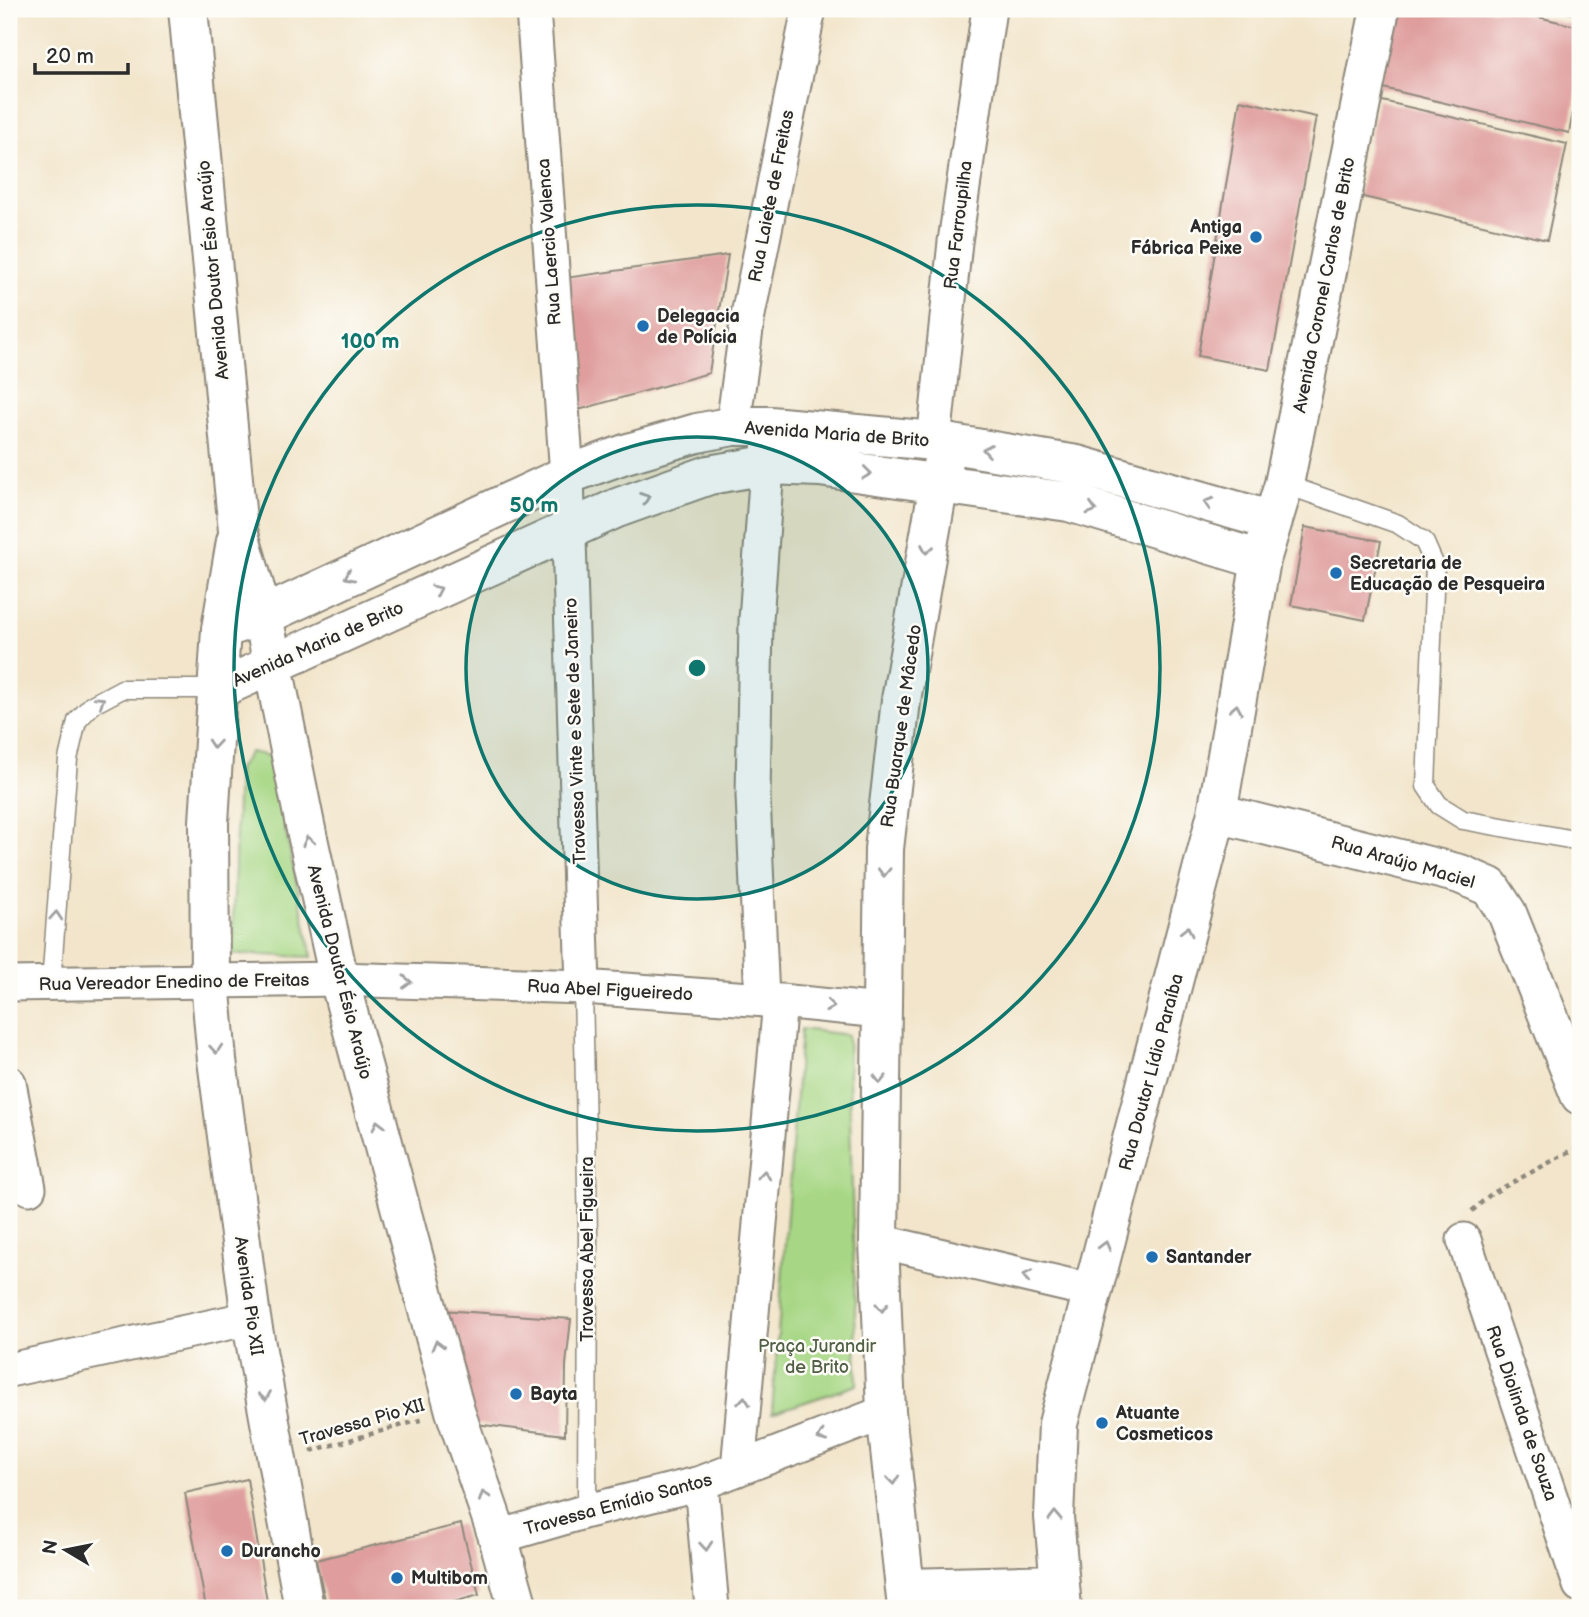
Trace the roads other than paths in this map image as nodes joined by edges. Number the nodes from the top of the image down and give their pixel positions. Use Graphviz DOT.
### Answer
graph roads {
  1 [pos="188,9"];
  2 [pos="533,9"];
  3 [pos="809,9"];
  4 [pos="989,9"];
  5 [pos="1380,9"];
  6 [pos="751,426"];
  7 [pos="940,442"];
  8 [pos="767,465"];
  9 [pos="567,475"];
  10 [pos="939,482"];
  11 [pos="1284,484"];
  12 [pos="1273,522"];
  13 [pos="568,530"];
  14 [pos="238,531"];
  15 [pos="1261,560"];
  16 [pos="263,616"];
  17 [pos="221,629"];
  18 [pos="274,666"];
  19 [pos="219,689"];
  20 [pos="1217,813"];
  21 [pos="1580,841"];
  22 [pos="339,979"];
  23 [pos="210,981"];
  24 [pos="9,984"];
  25 [pos="51,984"];
  26 [pos="583,987"];
  27 [pos="771,1000"];
  28 [pos="881,1011"];
  29 [pos="9,1083"];
  30 [pos="1580,1095"];
  31 [pos="29,1188"];
  32 [pos="1464,1240"];
  33 [pos="879,1241"];
  34 [pos="1093,1291"];
  35 [pos="251,1318"];
  36 [pos="9,1370"];
  37 [pos="886,1412"];
  38 [pos="738,1469"];
  39 [pos="701,1483"];
  40 [pos="587,1511"];
  41 [pos="498,1537"];
  42 [pos="1580,1585"];
  43 [pos="1061,1596"];
  44 [pos="906,1598"];
  45 [pos="304,1608"];
  46 [pos="518,1608"];
  47 [pos="712,1608"];
  1 -- 14 [label="main road, Avenida Doutor Ésio Araújo"];
  2 -- 9 [label="street, Rua Laercio Valenca"];
  3 -- 6 [label="street, Rua Laiete de Freitas"];
  4 -- 7 [label="street, Rua Farroupilha"];
  5 -- 11 [label="main road, Avenida Coronel Carlos de Brito"];
  6 -- 7 [label="main road, Avenida Maria de Brito"];
  6 -- 8 [label="street, Rua Laiete de Freitas"];
  6 -- 9 [label="main road, Avenida Maria de Brito"];
  7 -- 10 [label="main road, Rua Buarque de Mâcedo"];
  12 -- 7 [label="main road, Avenida Maria de Brito, one-way"];
  8 -- 10 [label="main road, Avenida Maria de Brito, one-way"];
  13 -- 8 [label="main road, Avenida Maria de Brito, one-way"];
  8 -- 27 [label="street, Rua Laiete de Freitas"];
  9 -- 13 [label="street, Travessa Vinte e Sete de Janeiro"];
  9 -- 16 [label="main road, Avenida Maria de Brito, one-way"];
  10 -- 15 [label="main road, Avenida Maria de Brito, one-way"];
  10 -- 28 [label="main road, Rua Buarque de Mâcedo, one-way"];
  11 -- 12 [label="main road, Avenida Coronel Carlos de Brito"];
  11 -- 21 [label="lane"];
  12 -- 15 [label="main road, Avenida Coronel Carlos de Brito"];
  18 -- 13 [label="main road, Avenida Maria de Brito, one-way"];
  13 -- 26 [label="street, Travessa Vinte e Sete de Janeiro"];
  14 -- 16 [label="main road, Avenida Doutor Ésio Araújo"];
  14 -- 17 [label="main road, Avenida Doutor Ésio Araújo"];
  20 -- 15 [label="main road, Rua Doutor Lídio Paraíba, one-way"];
  16 -- 17 [label="main road, Avenida Maria de Brito"];
  16 -- 18 [label="main road, Avenida Doutor Ésio Araújo"];
  17 -- 19 [label="main road, Avenida Doutor Ésio Araújo"];
  18 -- 19 [label="main road, Avenida Maria de Brito"];
  22 -- 18 [label="main road, Avenida Doutor Ésio Araújo, one-way"];
  19 -- 23 [label="main road, Avenida Doutor Ésio Araújo, one-way"];
  25 -- 19 [label="lane, one-way"];
  20 -- 30 [label="main road, Rua Araújo Maciel"];
  34 -- 20 [label="main road, Rua Doutor Lídio Paraíba, one-way"];
  22 -- 23 [label="street, Rua Vereador Enedino de Freitas"];
  22 -- 26 [label="street, Rua Abel Figueiredo, one-way"];
  41 -- 22 [label="main road, Avenida Doutor Ésio Araújo, one-way"];
  23 -- 25 [label="street, Rua Vereador Enedino de Freitas"];
  23 -- 35 [label="main road, Avenida Pio XII, one-way"];
  24 -- 25 [label="street, Rua Vereador Enedino de Freitas"];
  26 -- 27 [label="street, Rua Abel Figueiredo"];
  26 -- 40 [label="lane, Travessa Abel Figueira"];
  27 -- 28 [label="street, Rua Abel Figueiredo, one-way"];
  38 -- 27 [label="street, one-way"];
  28 -- 33 [label="main road, one-way"];
  29 -- 31 [label="street"];
  32 -- 42 [label="street, Rua Diolinda de Souza"];
  34 -- 33 [label="street, one-way"];
  33 -- 37 [label="main road, one-way"];
  43 -- 34 [label="main road, Rua Doutor Lídio Paraíba, one-way"];
  35 -- 36 [label="street"];
  35 -- 45 [label="main road, Avenida Pio XII, one-way"];
  37 -- 38 [label="street, one-way"];
  37 -- 44 [label="main road, one-way"];
  38 -- 39 [label="street, Travessa Emídio Santos"];
  39 -- 40 [label="street, Travessa Emídio Santos"];
  39 -- 47 [label="street, one-way"];
  40 -- 41 [label="street, Travessa Emídio Santos"];
  41 -- 46 [label="main road, Avenida Doutor Ésio Araújo"];
  43 -- 44 [label="main road"];
}
